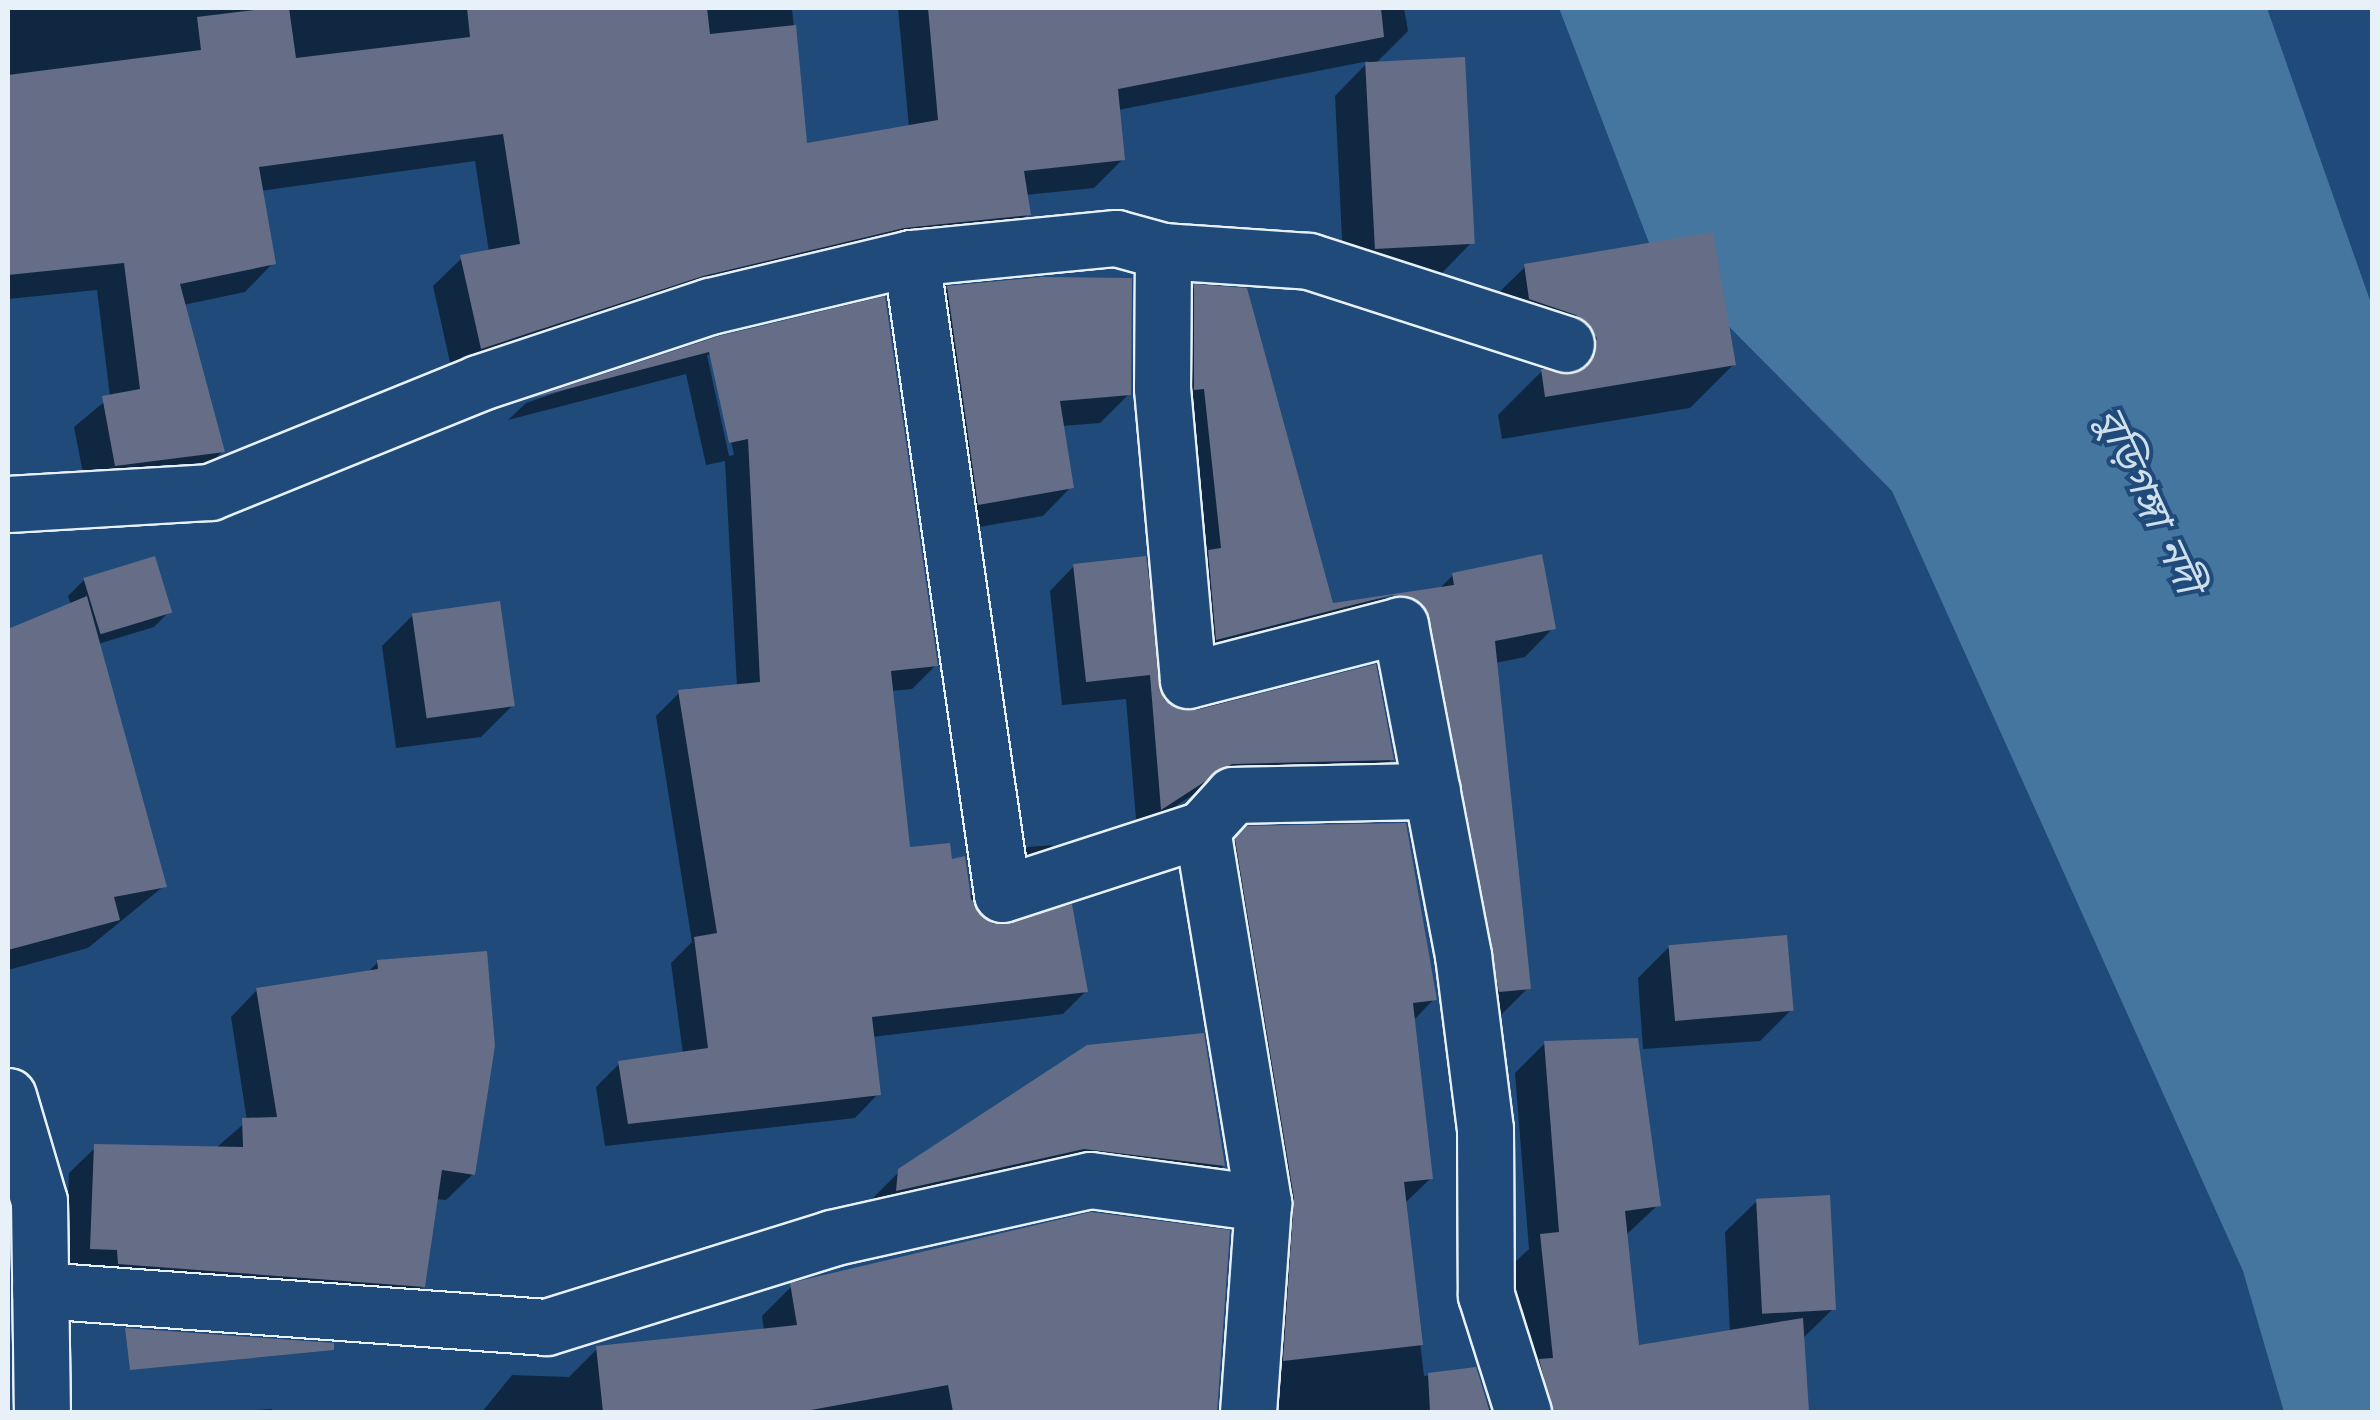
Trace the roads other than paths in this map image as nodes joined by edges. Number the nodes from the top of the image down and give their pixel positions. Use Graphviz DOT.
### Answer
graph roads {
  1 [pos="1163,251"];
  2 [pos="911,258"];
  3 [pos="1566,344"];
  4 [pos="8,504"];
  5 [pos="1432,791"];
  6 [pos="1202,829"];
  7 [pos="8,1096"];
  8 [pos="1263,1202"];
  9 [pos="40,1290"];
  10 [pos="42,1412"];
  11 [pos="1248,1412"];
  12 [pos="1523,1412"];
  1 -- 2 [label="street"];
  1 -- 3 [label="street"];
  1 -- 5 [label="street"];
  2 -- 4 [label="street"];
  2 -- 6 [label="street"];
  5 -- 6 [label="street"];
  5 -- 12 [label="street"];
  6 -- 8 [label="street"];
  7 -- 9 [label="street"];
  8 -- 9 [label="street"];
  8 -- 11 [label="street"];
  9 -- 10 [label="street"];
}
